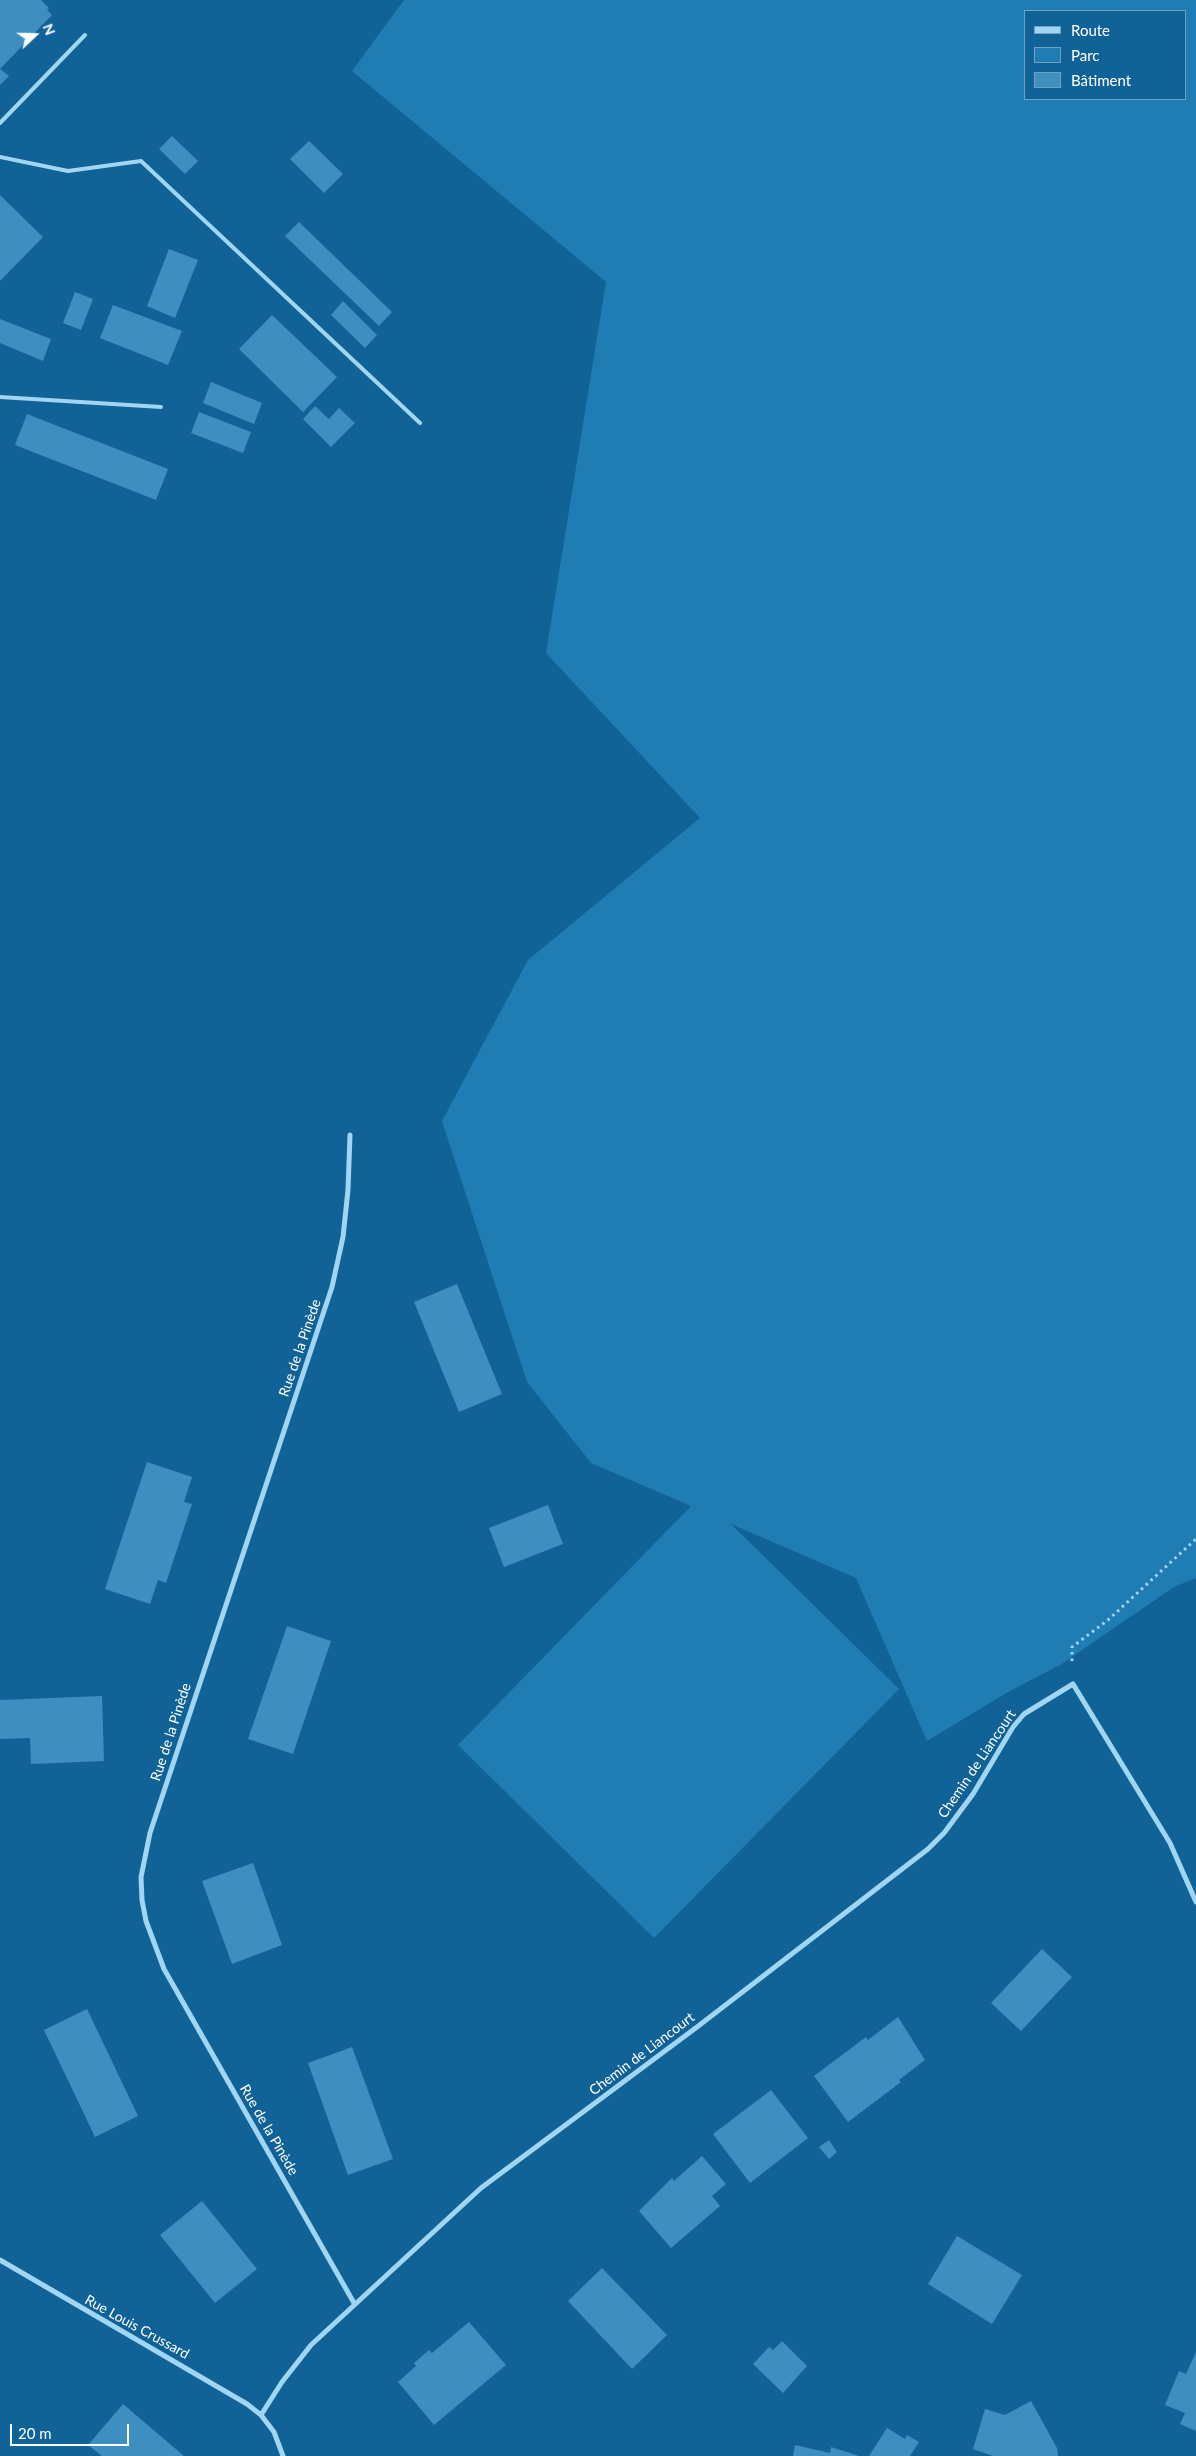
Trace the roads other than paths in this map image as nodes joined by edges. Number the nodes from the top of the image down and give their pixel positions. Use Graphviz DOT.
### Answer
graph roads {
  1 [pos="85,35"];
  2 [pos="0,123"];
  3 [pos="0,157"];
  4 [pos="0,397"];
  5 [pos="161,407"];
  6 [pos="420,423"];
  7 [pos="350,1135"];
  8 [pos="1196,1902"];
  9 [pos="0,2260"];
  10 [pos="354,2303"];
  11 [pos="261,2416"];
  12 [pos="283,2456"];
  1 -- 2 [label="lane"];
  3 -- 6 [label="lane"];
  4 -- 5 [label="lane"];
  7 -- 10 [label="street, Rue de la Pinède"];
  8 -- 10 [label="street, Chemin de Liancourt"];
  9 -- 11 [label="street, Rue Louis Crussard"];
  10 -- 11 [label="street, Chemin de Liancourt"];
  11 -- 12 [label="street"];
}
